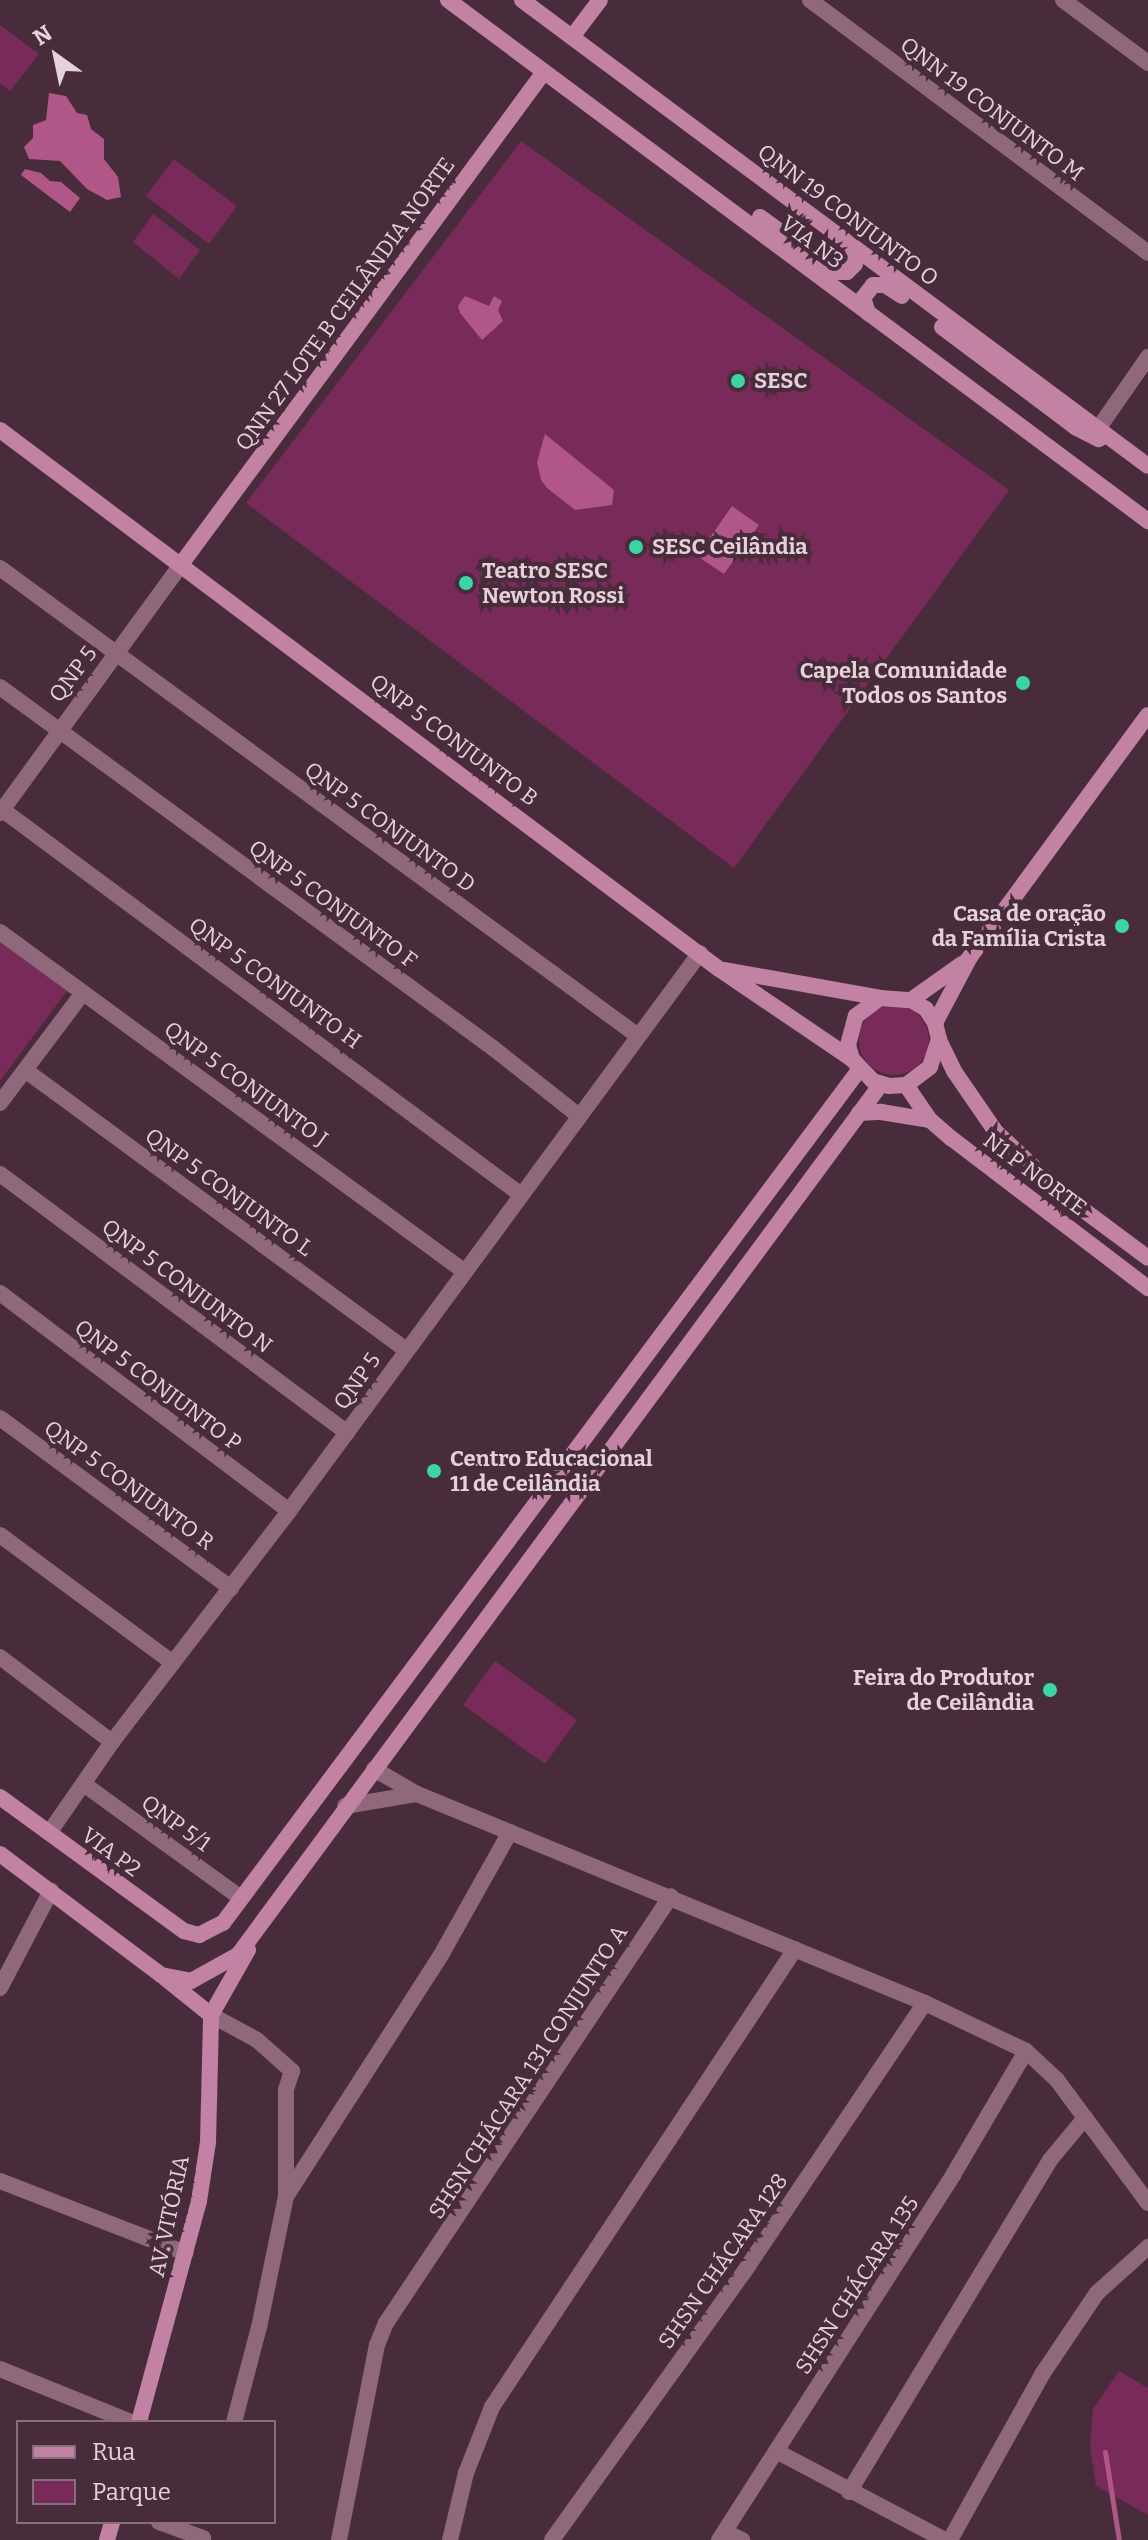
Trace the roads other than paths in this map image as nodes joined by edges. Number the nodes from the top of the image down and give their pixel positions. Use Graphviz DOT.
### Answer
graph roads {
  1 [pos="448,0"];
  2 [pos="522,0"];
  3 [pos="600,0"];
  4 [pos="810,0"];
  5 [pos="1063,0"];
  6 [pos="572,37"];
  7 [pos="1148,63"];
  8 [pos="544,72"];
  9 [pos="579,98"];
  10 [pos="851,246"];
  11 [pos="1148,253"];
  12 [pos="868,313"];
  13 [pos="1148,357"];
  14 [pos="1098,429"];
  15 [pos="0,430"];
  16 [pos="1142,462"];
  17 [pos="1148,521"];
  18 [pos="182,563"];
  19 [pos="0,568"];
  20 [pos="116,654"];
  21 [pos="0,687"];
  22 [pos="1148,715"];
  23 [pos="58,730"];
  24 [pos="1,810"];
  25 [pos="0,932"];
  26 [pos="700,953"];
  27 [pos="970,957"];
  28 [pos="719,969"];
  29 [pos="83,993"];
  30 [pos="880,998"];
  31 [pos="911,1000"];
  32 [pos="937,1031"];
  33 [pos="638,1036"];
  34 [pos="856,1065"];
  35 [pos="25,1070"];
  36 [pos="881,1084"];
  37 [pos="906,1085"];
  38 [pos="0,1103"];
  39 [pos="859,1113"];
  40 [pos="579,1116"];
  41 [pos="930,1120"];
  42 [pos="0,1174"];
  43 [pos="520,1194"];
  44 [pos="1148,1258"];
  45 [pos="465,1272"];
  46 [pos="1148,1288"];
  47 [pos="0,1293"];
  48 [pos="406,1350"];
  49 [pos="0,1418"];
  50 [pos="347,1433"];
  51 [pos="289,1511"];
  52 [pos="0,1535"];
  53 [pos="231,1588"];
  54 [pos="0,1657"];
  55 [pos="173,1663"];
  56 [pos="112,1742"];
  57 [pos="374,1769"];
  58 [pos="85,1785"];
  59 [pos="417,1794"];
  60 [pos="0,1797"];
  61 [pos="345,1806"];
  62 [pos="510,1832"];
  63 [pos="49,1833"];
  64 [pos="0,1854"];
  65 [pos="51,1891"];
  66 [pos="671,1896"];
  67 [pos="241,1898"];
  68 [pos="261,1929"];
  69 [pos="795,1949"];
  70 [pos="161,1975"];
  71 [pos="0,1988"];
  72 [pos="925,2003"];
  73 [pos="211,2015"];
  74 [pos="1026,2051"];
  75 [pos="1085,2118"];
  76 [pos="0,2181"];
  77 [pos="286,2196"];
  78 [pos="1148,2203"];
  79 [pos="1148,2247"];
  80 [pos="186,2253"];
  81 [pos="0,2369"];
  82 [pos="126,2420"];
  83 [pos="140,2420"];
  84 [pos="235,2420"];
  85 [pos="776,2451"];
  86 [pos="849,2492"];
  87 [pos="167,2524"];
  88 [pos="204,2533"];
  89 [pos="722,2536"];
  90 [pos="339,2540"];
  91 [pos="450,2540"];
  92 [pos="552,2540"];
  93 [pos="742,2540"];
  94 [pos="947,2540"];
  1 -- 8 [label="main road, VIA N3"];
  2 -- 6 [label="main road, QNN 19 CONJUNTO O"];
  3 -- 6 [label="main road"];
  4 -- 11 [label="street, QNN 19 CONJUNTO M"];
  5 -- 7 [label="street"];
  6 -- 10 [label="main road, QNN 19 CONJUNTO O"];
  8 -- 9 [label="main road, VIA N3"];
  8 -- 18 [label="main road, QNN 27 LOTE B CEILÂNDIA NORTE"];
  9 -- 10 [label="main road"];
  9 -- 12 [label="main road, VIA N3"];
  10 -- 14 [label="main road, QNN 19 CONJUNTO O"];
  12 -- 16 [label="main road"];
  12 -- 17 [label="main road, VIA N3"];
  13 -- 14 [label="street"];
  14 -- 16 [label="main road"];
  15 -- 18 [label="main road, QNP 5 CONJUNTO B"];
  18 -- 20 [label="street, QNP 5"];
  18 -- 26 [label="main road, QNP 5 CONJUNTO B"];
  19 -- 20 [label="street, QNP 5 CONJUNTO D"];
  20 -- 23 [label="street, QNP 5"];
  20 -- 33 [label="street, QNP 5 CONJUNTO D"];
  21 -- 23 [label="street, QNP 5 CONJUNTO F"];
  22 -- 27 [label="main road"];
  23 -- 24 [label="street, QNP 5"];
  23 -- 40 [label="street, QNP 5 CONJUNTO F"];
  24 -- 43 [label="street, QNP 5 CONJUNTO H"];
  25 -- 29 [label="street, QNP 5 CONJUNTO J"];
  26 -- 28 [label="main road"];
  26 -- 33 [label="street, QNP 5"];
  27 -- 31 [label="main road"];
  27 -- 32 [label="main road"];
  28 -- 30 [label="main road"];
  28 -- 34 [label="main road"];
  29 -- 35 [label="street"];
  29 -- 45 [label="street, QNP 5 CONJUNTO J"];
  30 -- 31 [label="main road"];
  30 -- 34 [label="main road"];
  31 -- 32 [label="main road"];
  32 -- 37 [label="main road"];
  32 -- 44 [label="main road, N1 P NORTE"];
  33 -- 40 [label="street, QNP 5"];
  34 -- 36 [label="main road"];
  34 -- 67 [label="main road"];
  35 -- 38 [label="street"];
  35 -- 48 [label="street, QNP 5 CONJUNTO L"];
  36 -- 37 [label="main road"];
  36 -- 39 [label="main road"];
  37 -- 41 [label="main road, N1 P NORTE"];
  39 -- 41 [label="main road"];
  39 -- 57 [label="main road"];
  40 -- 43 [label="street, QNP 5"];
  41 -- 46 [label="main road, N1 P NORTE"];
  42 -- 50 [label="street, QNP 5 CONJUNTO N"];
  43 -- 45 [label="street, QNP 5"];
  45 -- 48 [label="street, QNP 5"];
  47 -- 51 [label="street, QNP 5 CONJUNTO P"];
  48 -- 50 [label="street, QNP 5"];
  49 -- 53 [label="street, QNP 5 CONJUNTO R"];
  50 -- 51 [label="street, QNP 5"];
  51 -- 53 [label="street, QNP 5"];
  52 -- 55 [label="street"];
  53 -- 55 [label="street, QNP 5"];
  54 -- 56 [label="street"];
  55 -- 56 [label="street, QNP 5"];
  56 -- 58 [label="street, QNP 5"];
  57 -- 59 [label="street"];
  57 -- 61 [label="main road"];
  58 -- 63 [label="street, QNP 5"];
  58 -- 67 [label="street, QNP 5/1"];
  59 -- 61 [label="street"];
  59 -- 62 [label="street"];
  60 -- 63 [label="main road, VIA P2"];
  61 -- 68 [label="main road"];
  62 -- 66 [label="street"];
  62 -- 77 [label="street"];
  63 -- 67 [label="main road, VIA P2"];
  64 -- 65 [label="main road"];
  65 -- 70 [label="main road"];
  65 -- 71 [label="street"];
  66 -- 69 [label="street"];
  66 -- 90 [label="street, SHSN CHÁCARA 131 CONJUNTO A"];
  68 -- 70 [label="main road"];
  68 -- 73 [label="main road"];
  69 -- 72 [label="street"];
  69 -- 91 [label="street"];
  70 -- 73 [label="main road"];
  72 -- 74 [label="street"];
  72 -- 92 [label="street, SHSN CHÁCARA 128"];
  73 -- 77 [label="street"];
  73 -- 80 [label="main road, AV. VITÓRIA"];
  74 -- 75 [label="street"];
  74 -- 85 [label="street, SHSN CHÁCARA 135"];
  75 -- 78 [label="street"];
  75 -- 86 [label="street"];
  76 -- 80 [label="street"];
  77 -- 84 [label="street"];
  79 -- 94 [label="street"];
  80 -- 83 [label="main road, AV. VITÓRIA"];
  81 -- 82 [label="street"];
  85 -- 86 [label="street"];
  85 -- 89 [label="street, SHSN CHÁCARA 135"];
  86 -- 94 [label="street"];
  87 -- 88 [label="street"];
  89 -- 93 [label="street"];
}
